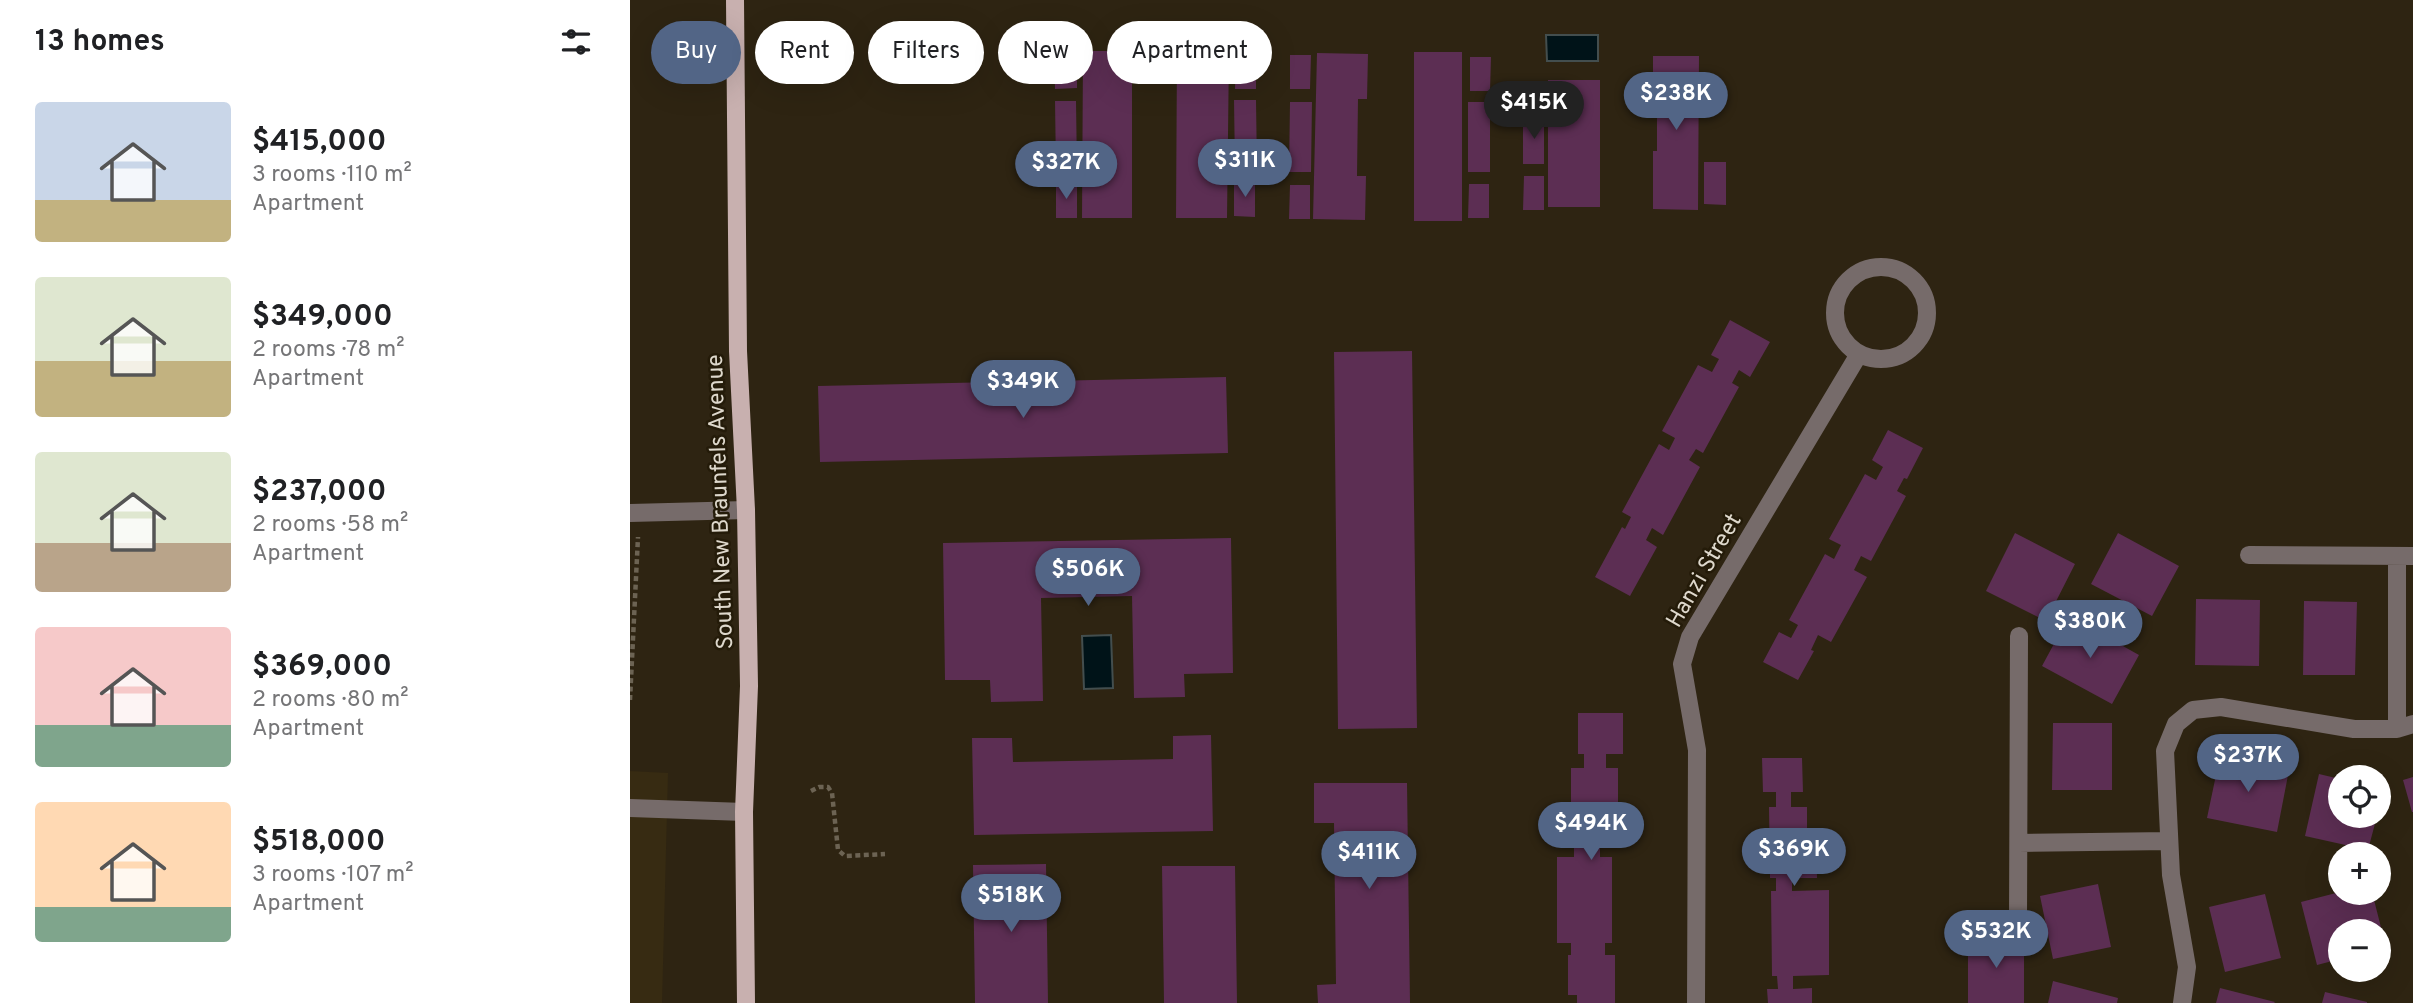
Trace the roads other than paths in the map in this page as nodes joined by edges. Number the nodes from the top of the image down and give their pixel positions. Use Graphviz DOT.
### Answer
graph roads {
  1 [pos="735,0"];
  2 [pos="1859,354"];
  3 [pos="747,510"];
  4 [pos="630,513"];
  5 [pos="2249,555"];
  6 [pos="2405,556"];
  7 [pos="2019,636"];
  8 [pos="2405,726"];
  9 [pos="630,808"];
  10 [pos="744,812"];
  11 [pos="2169,841"];
  12 [pos="2020,843"];
  13 [pos="2018,921"];
  14 [pos="746,1003"];
  15 [pos="1696,1003"];
  16 [pos="2182,1003"];
  1 -- 3 [label="main road, South New Braunfels Avenue"];
  2 -- 2 [label="lane"];
  2 -- 15 [label="lane, Hanzi Street"];
  3 -- 4 [label="lane"];
  3 -- 10 [label="main road, South New Braunfels Avenue"];
  5 -- 6 [label="lane"];
  6 -- 8 [label="lane"];
  7 -- 12 [label="lane"];
  8 -- 11 [label="lane"];
  9 -- 10 [label="lane"];
  10 -- 14 [label="main road, South New Braunfels Avenue"];
  11 -- 12 [label="lane"];
  11 -- 16 [label="lane"];
  12 -- 13 [label="lane"];
}
